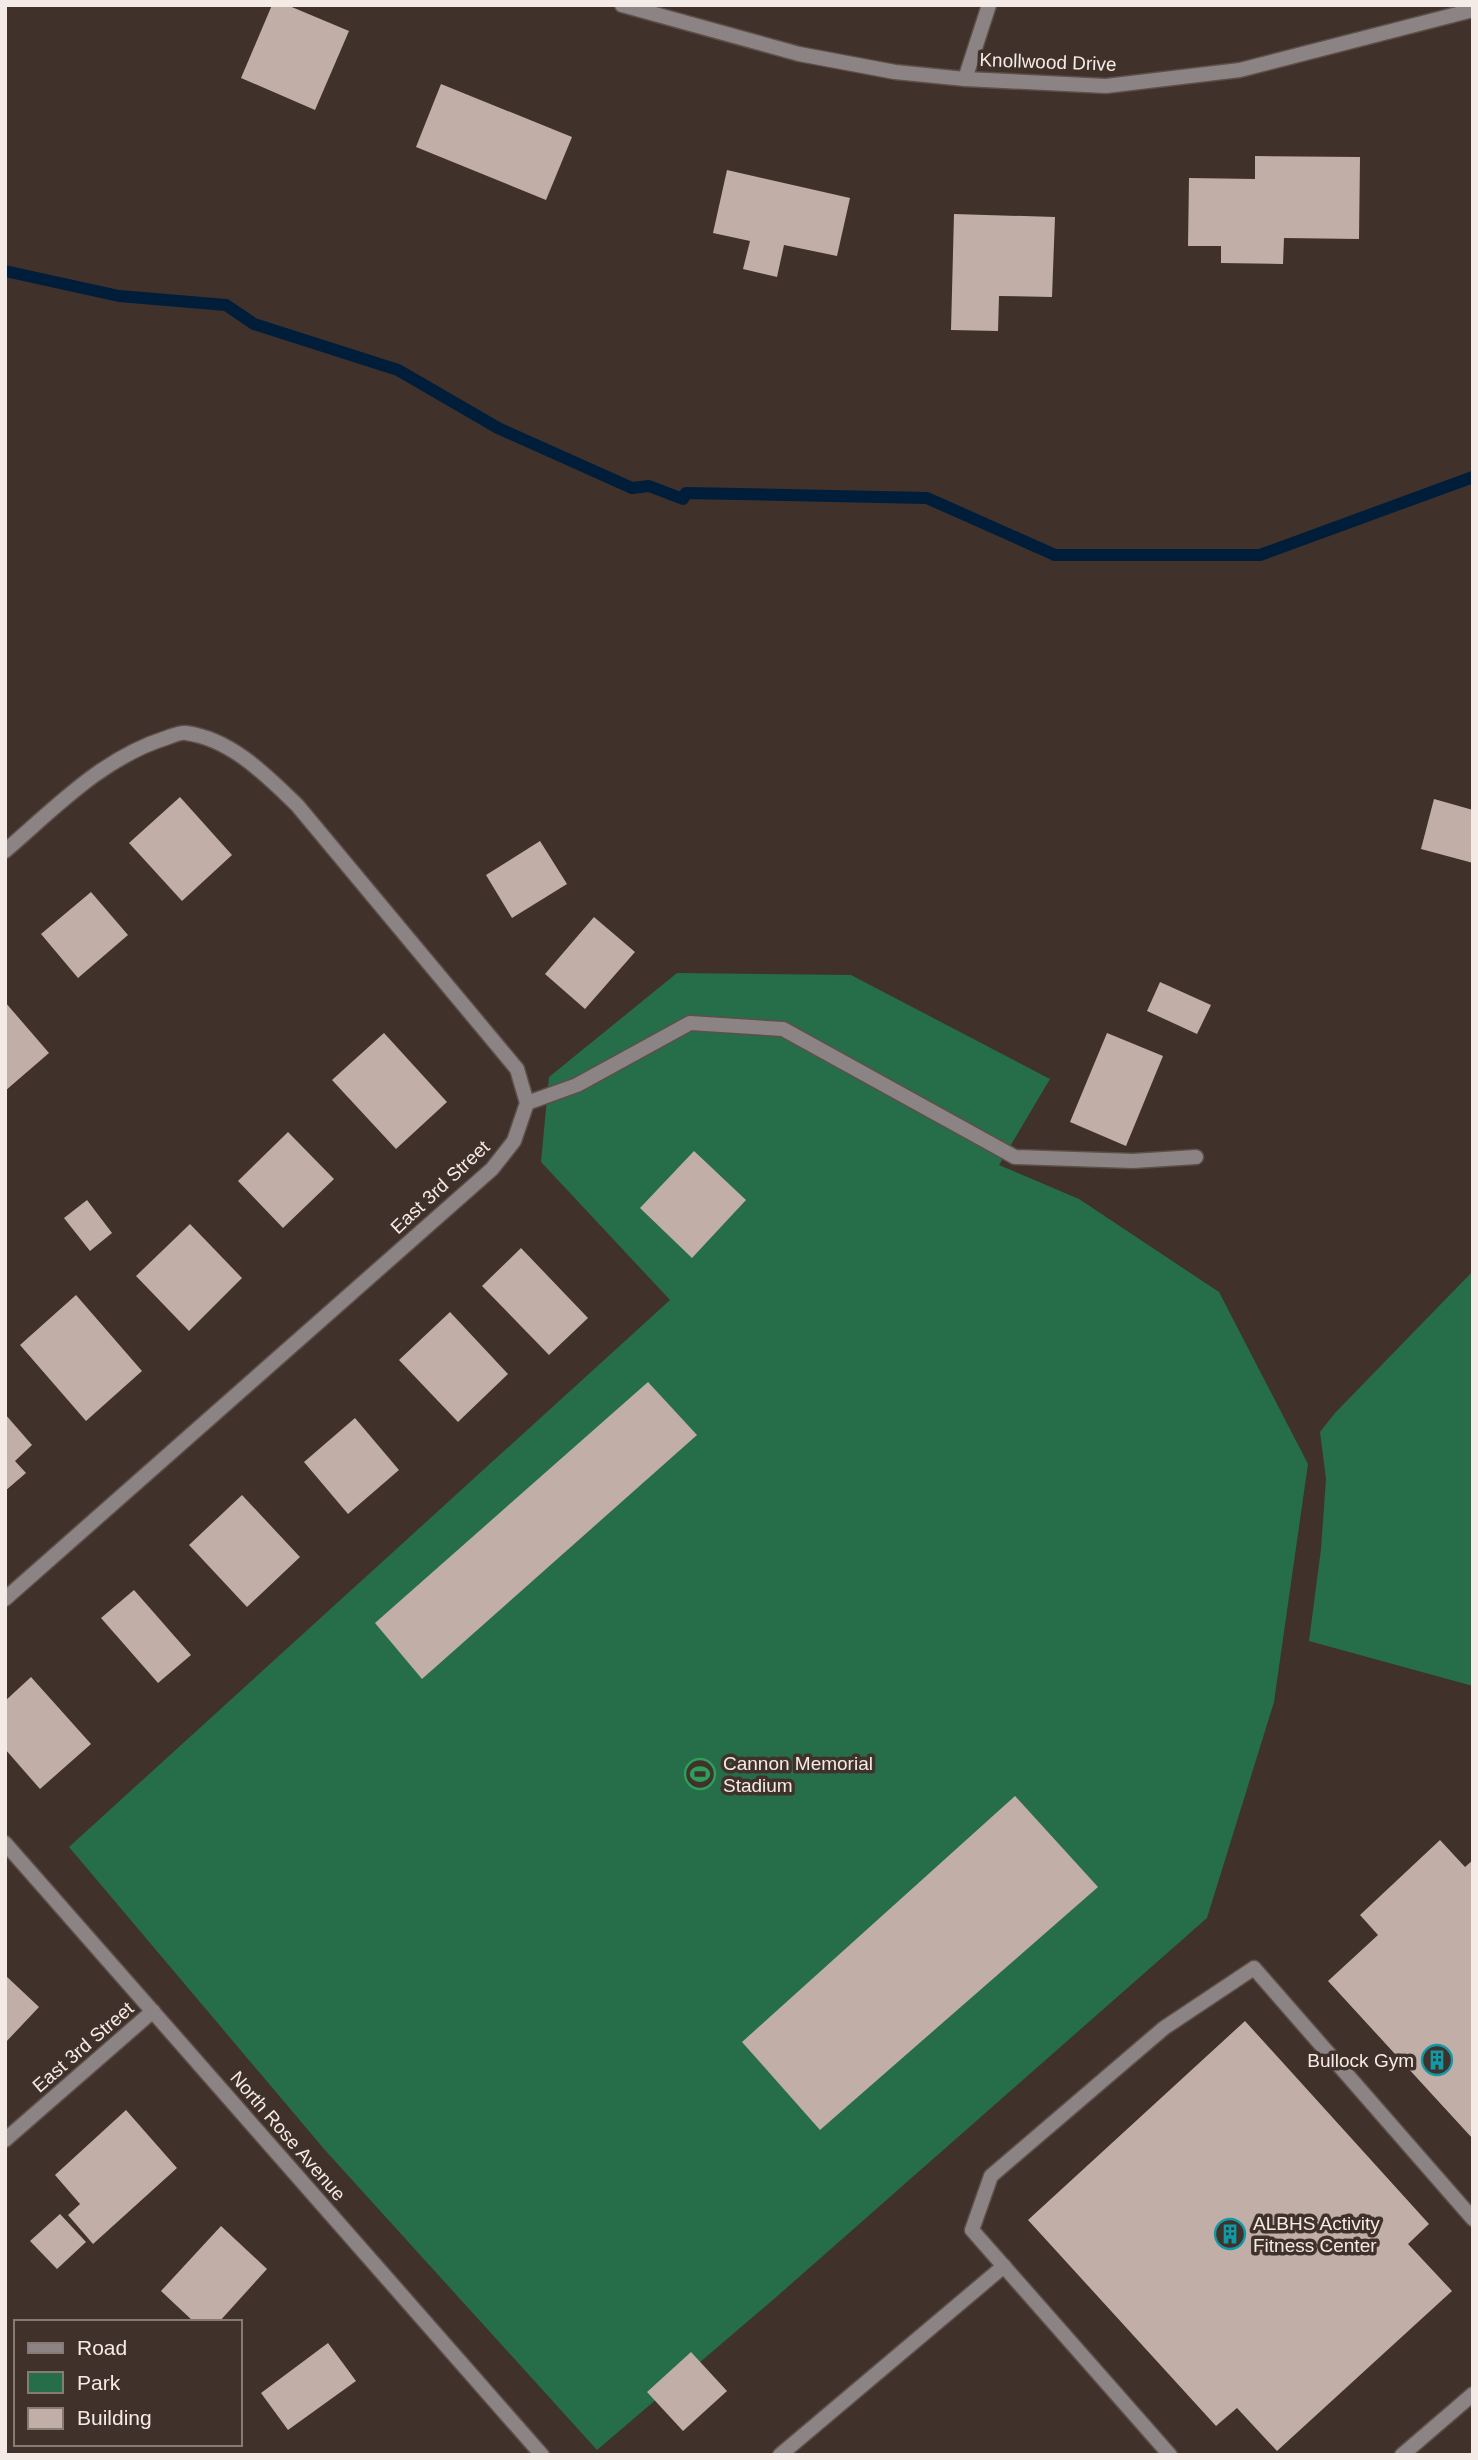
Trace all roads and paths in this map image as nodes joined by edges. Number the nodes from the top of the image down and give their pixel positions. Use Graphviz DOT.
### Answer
graph roads {
  1 [pos="622,5"];
  2 [pos="989,5"];
  3 [pos="1473,10"];
  4 [pos="965,79"];
  5 [pos="5,851"];
  6 [pos="527,1103"];
  7 [pos="1196,1157"];
  8 [pos="5,1599"];
  9 [pos="5,1843"];
  10 [pos="153,2011"];
  11 [pos="5,2140"];
  12 [pos="1473,2219"];
  13 [pos="1004,2266"];
  14 [pos="1473,2394"];
  15 [pos="542,2455"];
  16 [pos="780,2455"];
  17 [pos="1170,2455"];
  18 [pos="1402,2455"];
  1 -- 4 [label="street, Knollwood Drive"];
  2 -- 4 [label="street"];
  3 -- 4 [label="street, Knollwood Drive"];
  5 -- 6 [label="street"];
  6 -- 7 [label="street"];
  6 -- 8 [label="street, East 3rd Street"];
  9 -- 10 [label="street, North Rose Avenue"];
  10 -- 11 [label="street, East 3rd Street"];
  10 -- 15 [label="street, North Rose Avenue"];
  12 -- 13 [label="street"];
  13 -- 16 [label="street"];
  13 -- 17 [label="street"];
  14 -- 18 [label="street"];
}
